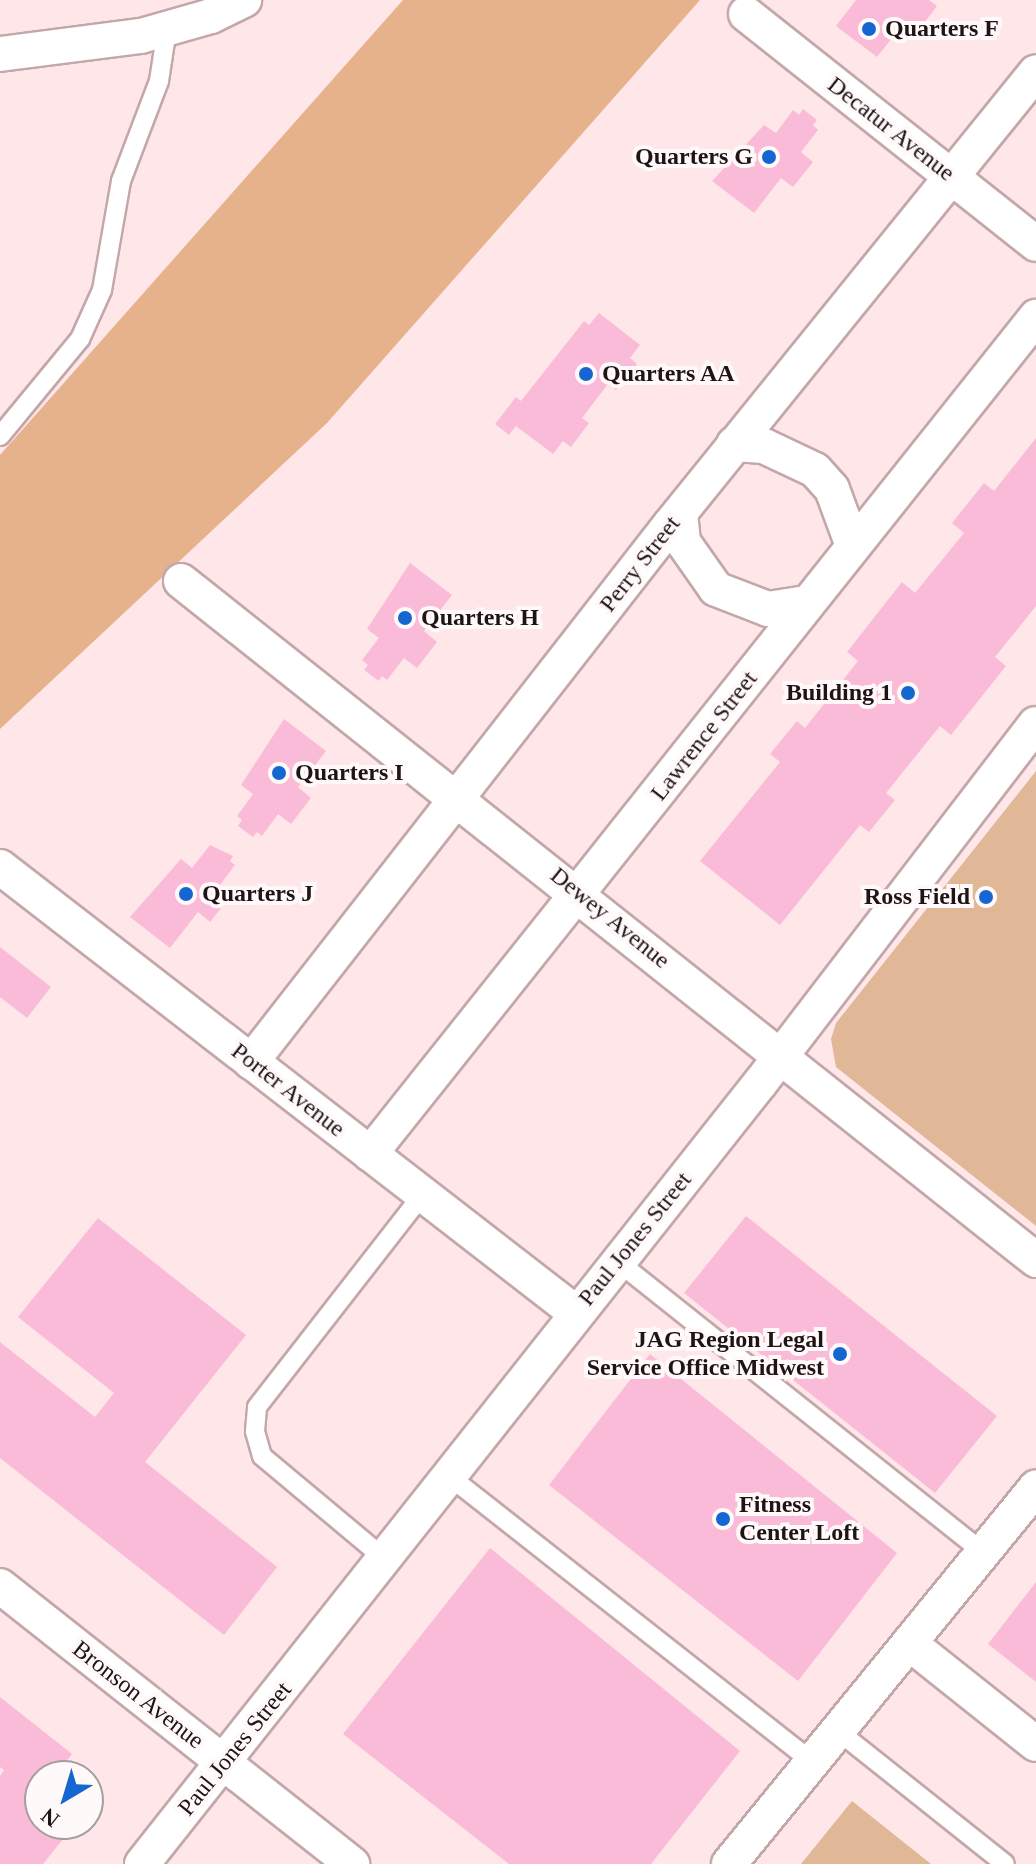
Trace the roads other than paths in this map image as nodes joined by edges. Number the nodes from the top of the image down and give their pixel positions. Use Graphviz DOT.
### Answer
graph roads {
  1 [pos="244,0"];
  2 [pos="746,14"];
  3 [pos="167,29"];
  4 [pos="0,54"];
  5 [pos="1036,72"];
  6 [pos="953,177"];
  7 [pos="1036,244"];
  8 [pos="1036,317"];
  9 [pos="0,436"];
  10 [pos="734,444"];
  11 [pos="680,513"];
  12 [pos="853,546"];
  13 [pos="181,581"];
  14 [pos="805,603"];
  15 [pos="1036,724"];
  16 [pos="459,799"];
  17 [pos="0,867"];
  18 [pos="581,895"];
  19 [pos="781,1056"];
  20 [pos="251,1062"];
  21 [pos="370,1154"];
  22 [pos="423,1194"];
  23 [pos="1036,1260"];
  24 [pos="617,1261"];
  25 [pos="576,1313"];
  26 [pos="449,1476"];
  27 [pos="1036,1487"];
  28 [pos="983,1552"];
  29 [pos="385,1559"];
  30 [pos="0,1586"];
  31 [pos="909,1643"];
  32 [pos="838,1731"];
  33 [pos="1036,1744"];
  34 [pos="813,1762"];
  35 [pos="224,1763"];
  36 [pos="142,1864"];
  37 [pos="352,1864"];
  38 [pos="729,1864"];
  39 [pos="1005,1864"];
  1 -- 3 [label="street"];
  2 -- 6 [label="street, Decatur Avenue"];
  3 -- 4 [label="street"];
  3 -- 9 [label="lane"];
  5 -- 6 [label="street, Perry Street"];
  6 -- 7 [label="street, Decatur Avenue"];
  6 -- 10 [label="street, Perry Street"];
  8 -- 12 [label="street, Lawrence Street"];
  10 -- 11 [label="street, Perry Street"];
  10 -- 12 [label="street"];
  11 -- 14 [label="street"];
  11 -- 16 [label="street, Perry Street"];
  12 -- 14 [label="street, Lawrence Street"];
  13 -- 16 [label="street, Dewey Avenue"];
  14 -- 18 [label="street, Lawrence Street"];
  15 -- 19 [label="street, Paul Jones Street"];
  16 -- 18 [label="street, Dewey Avenue"];
  16 -- 20 [label="street, Perry Street"];
  17 -- 20 [label="street, Porter Avenue"];
  18 -- 19 [label="street, Dewey Avenue"];
  18 -- 21 [label="street, Lawrence Street"];
  19 -- 23 [label="street, Dewey Avenue"];
  19 -- 24 [label="street, Paul Jones Street"];
  20 -- 21 [label="street, Porter Avenue"];
  21 -- 22 [label="street, Porter Avenue"];
  22 -- 25 [label="street, Porter Avenue"];
  22 -- 29 [label="lane"];
  24 -- 25 [label="street, Paul Jones Street"];
  24 -- 28 [label="lane"];
  25 -- 26 [label="street, Paul Jones Street"];
  26 -- 29 [label="street, Paul Jones Street"];
  26 -- 34 [label="lane"];
  27 -- 28 [label="street"];
  28 -- 31 [label="street"];
  29 -- 35 [label="street, Paul Jones Street"];
  30 -- 35 [label="street, Bronson Avenue"];
  31 -- 32 [label="street"];
  31 -- 33 [label="street"];
  32 -- 34 [label="street"];
  32 -- 39 [label="lane"];
  34 -- 38 [label="street"];
  35 -- 36 [label="street, Paul Jones Street"];
  35 -- 37 [label="street, Bronson Avenue"];
}
